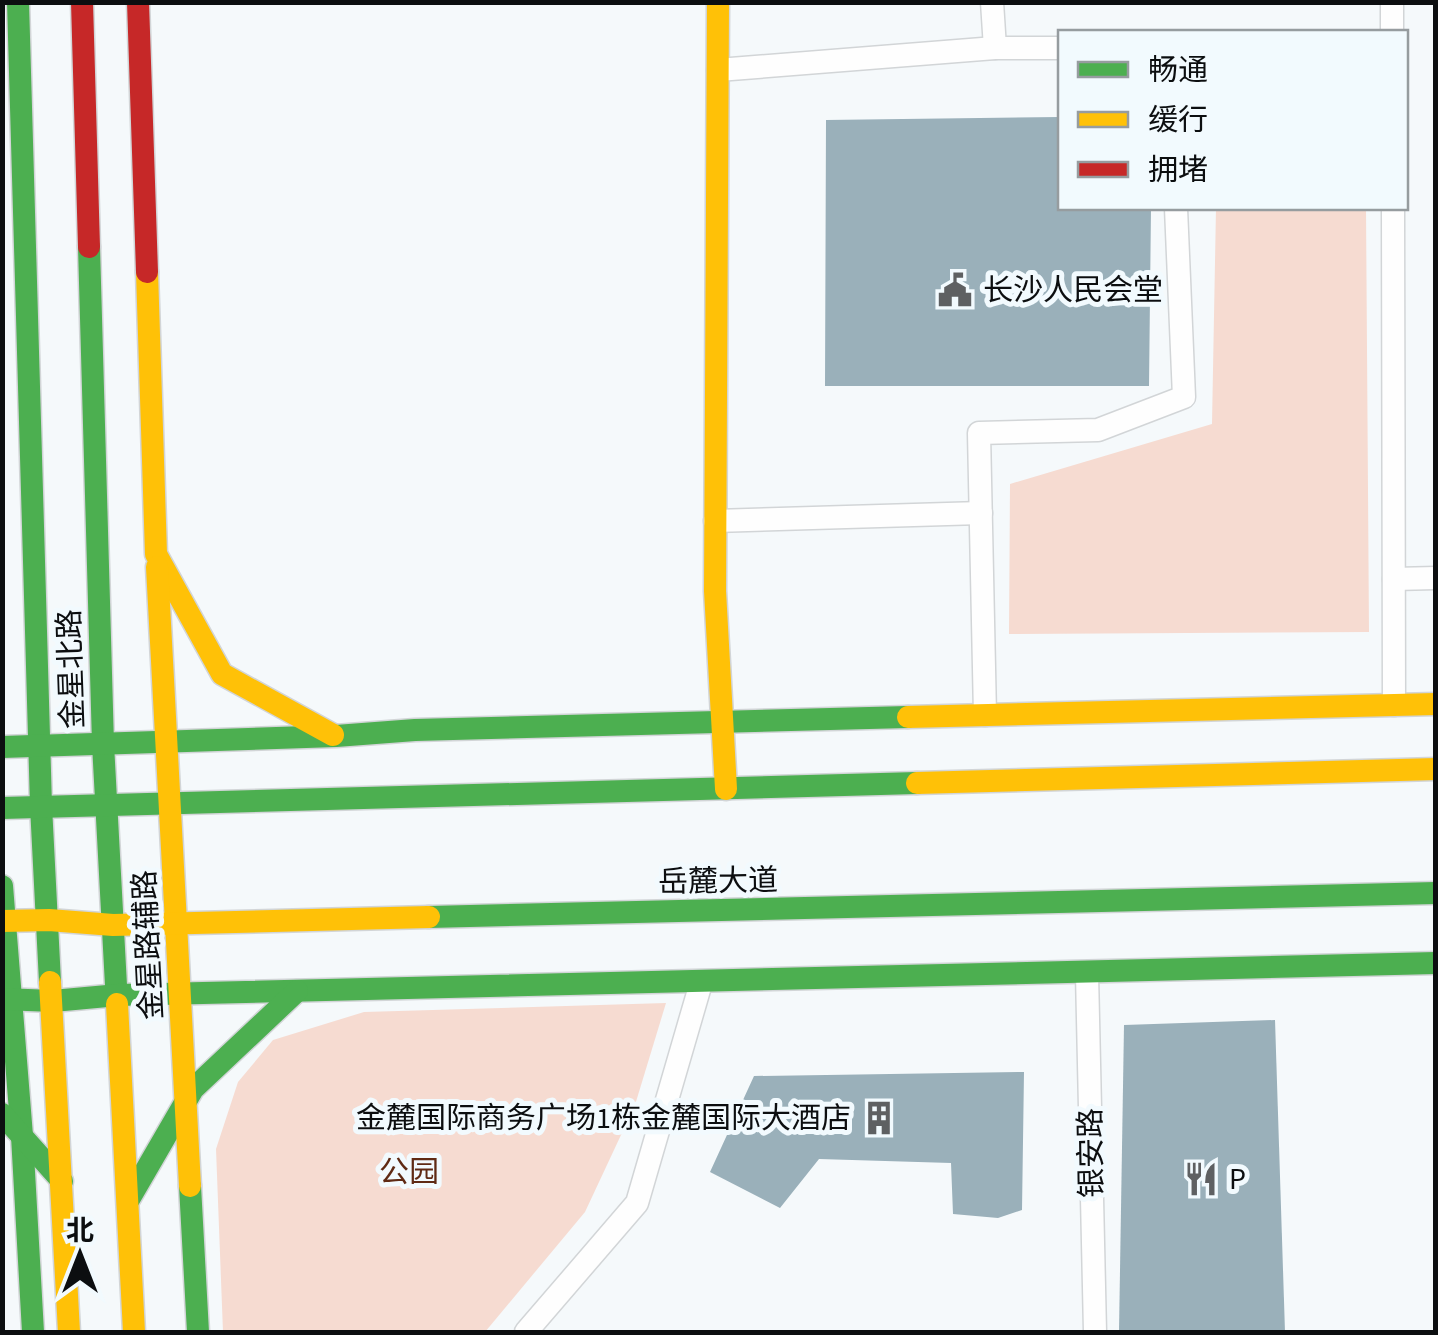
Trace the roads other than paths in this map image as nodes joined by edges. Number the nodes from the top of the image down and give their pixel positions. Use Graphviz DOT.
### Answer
graph roads {
  1 [pos="18,2"];
  2 [pos="82,2"];
  3 [pos="138,2"];
  4 [pos="718,2"];
  5 [pos="992,2"];
  6 [pos="1392,2"];
  7 [pos="1392,30"];
  8 [pos="995,48"];
  9 [pos="1058,48"];
  10 [pos="718,70"];
  11 [pos="1176,210"];
  12 [pos="1392,210"];
  13 [pos="982,514"];
  14 [pos="715,522"];
  15 [pos="156,554"];
  16 [pos="1436,578"];
  17 [pos="1394,579"];
  18 [pos="1436,704"];
  19 [pos="1394,705"];
  20 [pos="984,716"];
  21 [pos="722,722"];
  22 [pos="336,736"];
  23 [pos="168,741"];
  24 [pos="103,744"];
  25 [pos="2,747"];
  26 [pos="39,747"];
  27 [pos="1436,770"];
  28 [pos="726,788"];
  29 [pos="41,806"];
  30 [pos="170,806"];
  31 [pos="107,807"];
  32 [pos="2,808"];
  33 [pos="2,886"];
  34 [pos="1436,893"];
  35 [pos="4,920"];
  36 [pos="49,920"];
  37 [pos="176,924"];
  38 [pos="113,925"];
  39 [pos="1436,963"];
  40 [pos="1087,974"];
  41 [pos="701,982"];
  42 [pos="296,992"];
  43 [pos="180,994"];
  44 [pos="118,996"];
  45 [pos="6,999"];
  46 [pos="53,1001"];
  47 [pos="185,1102"];
  48 [pos="2,1114"];
  49 [pos="22,1136"];
  50 [pos="62,1182"];
  51 [pos="128,1202"];
  52 [pos="33,1332"];
  53 [pos="69,1332"];
  54 [pos="134,1332"];
  55 [pos="198,1332"];
  56 [pos="526,1332"];
  57 [pos="1096,1332"];
  1 -- 26 [label="main road, 金星北路"];
  2 -- 24 [label="main road, 金星北路"];
  3 -- 15 [label="main road, 金星路辅路"];
  4 -- 10 [label="main road"];
  5 -- 8 [label="street"];
  6 -- 7 [label="street"];
  8 -- 9 [label="street"];
  8 -- 10 [label="street"];
  10 -- 14 [label="main road"];
  11 -- 13 [label="street"];
  12 -- 17 [label="street"];
  13 -- 14 [label="street"];
  13 -- 20 [label="street"];
  14 -- 21 [label="main road"];
  15 -- 22 [label="main road"];
  15 -- 23 [label="main road, 金星路辅路"];
  16 -- 17 [label="street"];
  17 -- 19 [label="street"];
  18 -- 19 [label="main road"];
  19 -- 20 [label="main road"];
  20 -- 21 [label="main road"];
  21 -- 22 [label="main road"];
  21 -- 28 [label="main road"];
  22 -- 23 [label="main road"];
  23 -- 24 [label="main road"];
  23 -- 30 [label="main road, 金星路辅路"];
  24 -- 26 [label="main road"];
  24 -- 31 [label="main road, 金星北路"];
  25 -- 26 [label="main road"];
  26 -- 29 [label="main road, 金星北路"];
  27 -- 28 [label="main road"];
  28 -- 30 [label="main road"];
  29 -- 31 [label="main road"];
  29 -- 32 [label="main road"];
  29 -- 36 [label="main road, 金星北路"];
  30 -- 31 [label="main road"];
  30 -- 37 [label="main road, 金星路辅路"];
  31 -- 38 [label="main road, 金星北路"];
  33 -- 35 [label="main road"];
  34 -- 37 [label="main road, 岳麓大道"];
  35 -- 36 [label="main road, 岳麓大道"];
  35 -- 45 [label="main road"];
  36 -- 38 [label="main road, 岳麓大道"];
  36 -- 46 [label="main road, 金星北路"];
  37 -- 38 [label="main road, 岳麓大道"];
  37 -- 43 [label="main road, 金星路辅路"];
  38 -- 44 [label="main road, 金星北路"];
  39 -- 40 [label="main road"];
  40 -- 41 [label="main road"];
  40 -- 57 [label="street, 银安路"];
  41 -- 42 [label="main road"];
  41 -- 56 [label="street"];
  42 -- 43 [label="main road"];
  42 -- 47 [label="main road"];
  43 -- 44 [label="main road"];
  43 -- 47 [label="main road, 金星路辅路"];
  44 -- 46 [label="main road"];
  44 -- 51 [label="main road, 金星北路"];
  45 -- 46 [label="main road"];
  45 -- 49 [label="main road"];
  46 -- 50 [label="main road, 金星北路"];
  47 -- 51 [label="main road"];
  47 -- 55 [label="main road, 金星路辅路"];
  48 -- 49 [label="main road"];
  49 -- 50 [label="main road"];
  49 -- 52 [label="main road"];
  50 -- 53 [label="main road, 金星北路"];
  51 -- 54 [label="main road, 金星北路"];
}
